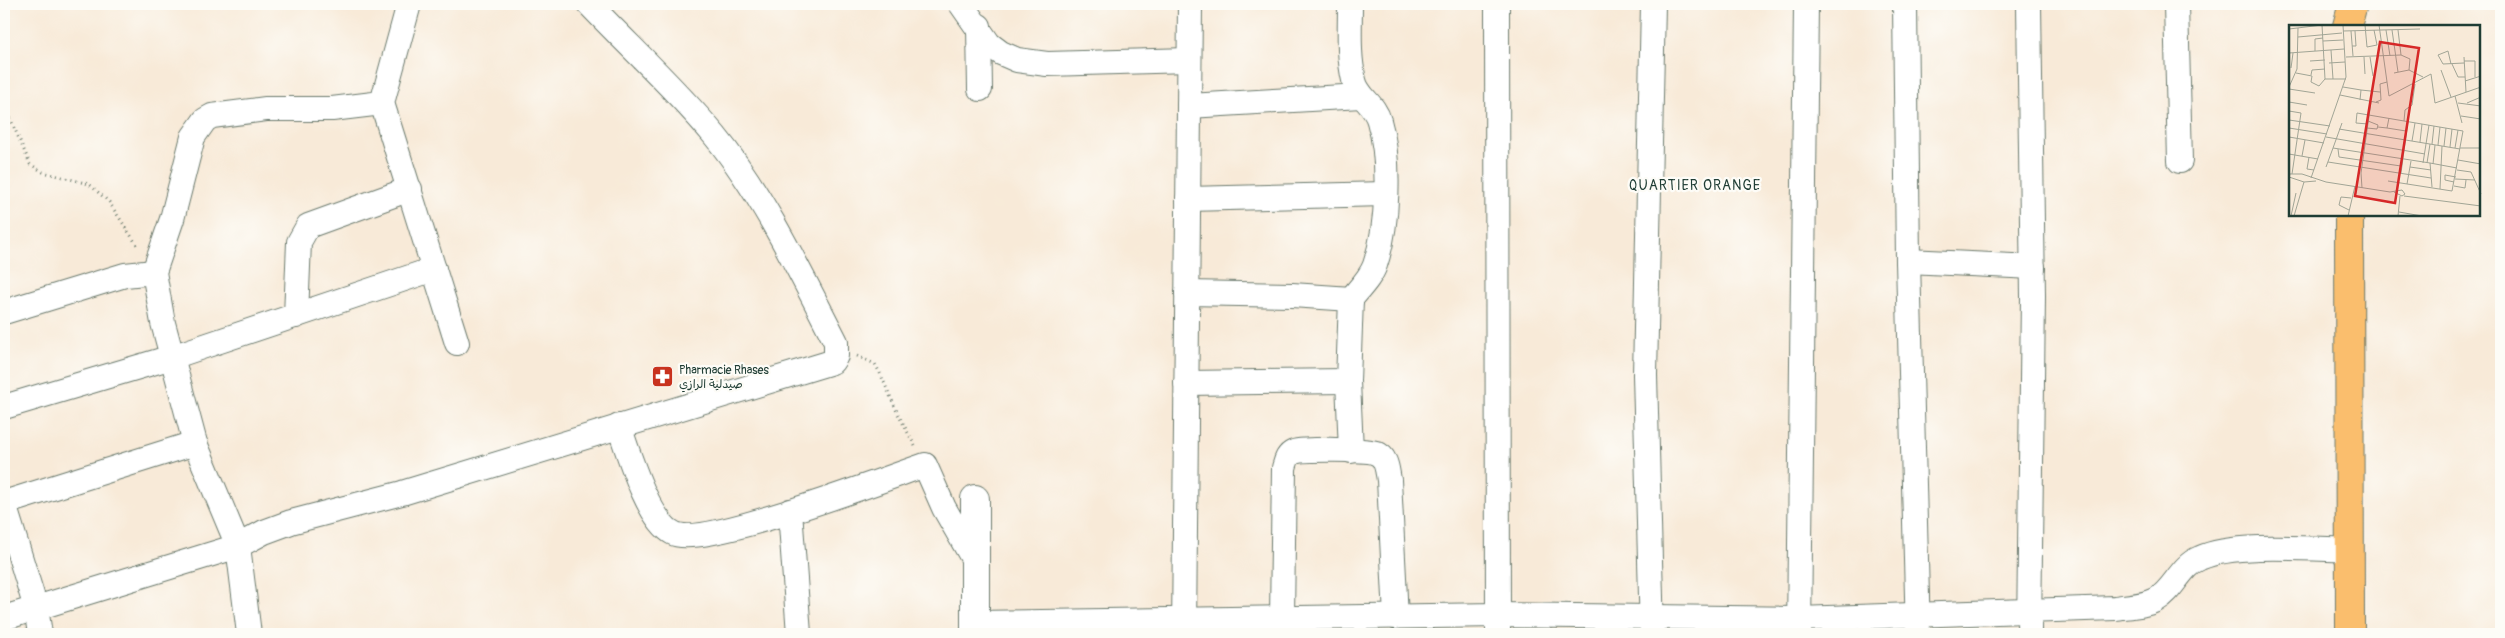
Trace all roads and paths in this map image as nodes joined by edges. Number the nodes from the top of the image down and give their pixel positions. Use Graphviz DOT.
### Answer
graph roads {
  1 [pos="409,4"];
  2 [pos="589,4"];
  3 [pos="961,4"];
  4 [pos="979,4"];
  5 [pos="1190,4"];
  6 [pos="1350,4"];
  7 [pos="1497,4"];
  8 [pos="1653,4"];
  9 [pos="1806,4"];
  10 [pos="1905,4"];
  11 [pos="2029,4"];
  12 [pos="2176,4"];
  13 [pos="2334,4"];
  14 [pos="2353,4"];
  15 [pos="2338,25"];
  16 [pos="2347,25"];
  17 [pos="979,31"];
  18 [pos="1190,60"];
  19 [pos="980,89"];
  20 [pos="1361,96"];
  21 [pos="4,104"];
  22 [pos="382,104"];
  23 [pos="1189,106"];
  24 [pos="2180,161"];
  25 [pos="410,189"];
  26 [pos="1385,194"];
  27 [pos="1188,199"];
  28 [pos="2349,216"];
  29 [pos="1908,262"];
  30 [pos="2033,267"];
  31 [pos="434,269"];
  32 [pos="154,272"];
  33 [pos="1187,292"];
  34 [pos="1351,299"];
  35 [pos="4,312"];
  36 [pos="296,316"];
  37 [pos="457,343"];
  38 [pos="838,350"];
  39 [pos="172,356"];
  40 [pos="1348,381"];
  41 [pos="1186,383"];
  42 [pos="4,407"];
  43 [pos="619,426"];
  44 [pos="195,443"];
  45 [pos="1351,451"];
  46 [pos="925,464"];
  47 [pos="975,499"];
  48 [pos="4,503"];
  49 [pos="790,511"];
  50 [pos="238,546"];
  51 [pos="2351,550"];
  52 [pos="975,562"];
  53 [pos="36,608"];
  54 [pos="1396,617"];
  55 [pos="4,618"];
  56 [pos="1282,618"];
  57 [pos="2029,623"];
  58 [pos="1498,625"];
  59 [pos="1918,625"];
  60 [pos="1333,626"];
  61 [pos="1652,626"];
  62 [pos="1184,627"];
  63 [pos="1799,627"];
  64 [pos="975,629"];
  65 [pos="40,634"];
  66 [pos="248,634"];
  67 [pos="799,634"];
  68 [pos="2350,634"];
  1 -- 22 [label="street"];
  2 -- 38 [label="street"];
  3 -- 17 [label="street"];
  4 -- 17 [label="street"];
  5 -- 18 [label="street"];
  6 -- 20 [label="street"];
  7 -- 58 [label="street"];
  8 -- 61 [label="street"];
  9 -- 63 [label="street"];
  10 -- 29 [label="street"];
  11 -- 30 [label="street"];
  12 -- 24 [label="street"];
  13 -- 15 [label="main road"];
  14 -- 16 [label="main road"];
  17 -- 18 [label="street"];
  17 -- 19 [label="street"];
  18 -- 23 [label="street"];
  20 -- 23 [label="street"];
  20 -- 26 [label="street"];
  21 -- 32 [label="path"];
  22 -- 25 [label="street"];
  22 -- 32 [label="street"];
  23 -- 27 [label="street"];
  25 -- 31 [label="street"];
  25 -- 36 [label="street"];
  26 -- 27 [label="street"];
  26 -- 34 [label="street"];
  27 -- 33 [label="street"];
  28 -- 51 [label="main road"];
  29 -- 30 [label="street"];
  29 -- 59 [label="street"];
  30 -- 57 [label="street"];
  31 -- 36 [label="street"];
  31 -- 37 [label="street"];
  32 -- 35 [label="street"];
  32 -- 39 [label="street"];
  33 -- 34 [label="street"];
  33 -- 41 [label="street"];
  34 -- 40 [label="street"];
  36 -- 39 [label="street"];
  38 -- 43 [label="street"];
  38 -- 46 [label="path"];
  39 -- 42 [label="street"];
  39 -- 44 [label="street"];
  40 -- 41 [label="street"];
  40 -- 45 [label="street"];
  41 -- 62 [label="street"];
  43 -- 49 [label="street"];
  43 -- 50 [label="street"];
  44 -- 48 [label="street"];
  44 -- 50 [label="street"];
  45 -- 54 [label="street"];
  45 -- 56 [label="street"];
  46 -- 49 [label="street"];
  46 -- 52 [label="street"];
  47 -- 52 [label="street"];
  48 -- 53 [label="street"];
  49 -- 67 [label="street"];
  50 -- 53 [label="street"];
  50 -- 66 [label="street"];
  51 -- 57 [label="street"];
  51 -- 68 [label="main road"];
  52 -- 64 [label="street"];
  53 -- 55 [label="street"];
  53 -- 65 [label="street"];
  54 -- 58 [label="street"];
  54 -- 60 [label="street"];
  56 -- 60 [label="street"];
  56 -- 62 [label="street"];
  57 -- 59 [label="street"];
  58 -- 61 [label="street"];
  59 -- 63 [label="street"];
  61 -- 63 [label="street"];
  62 -- 64 [label="street"];
}
